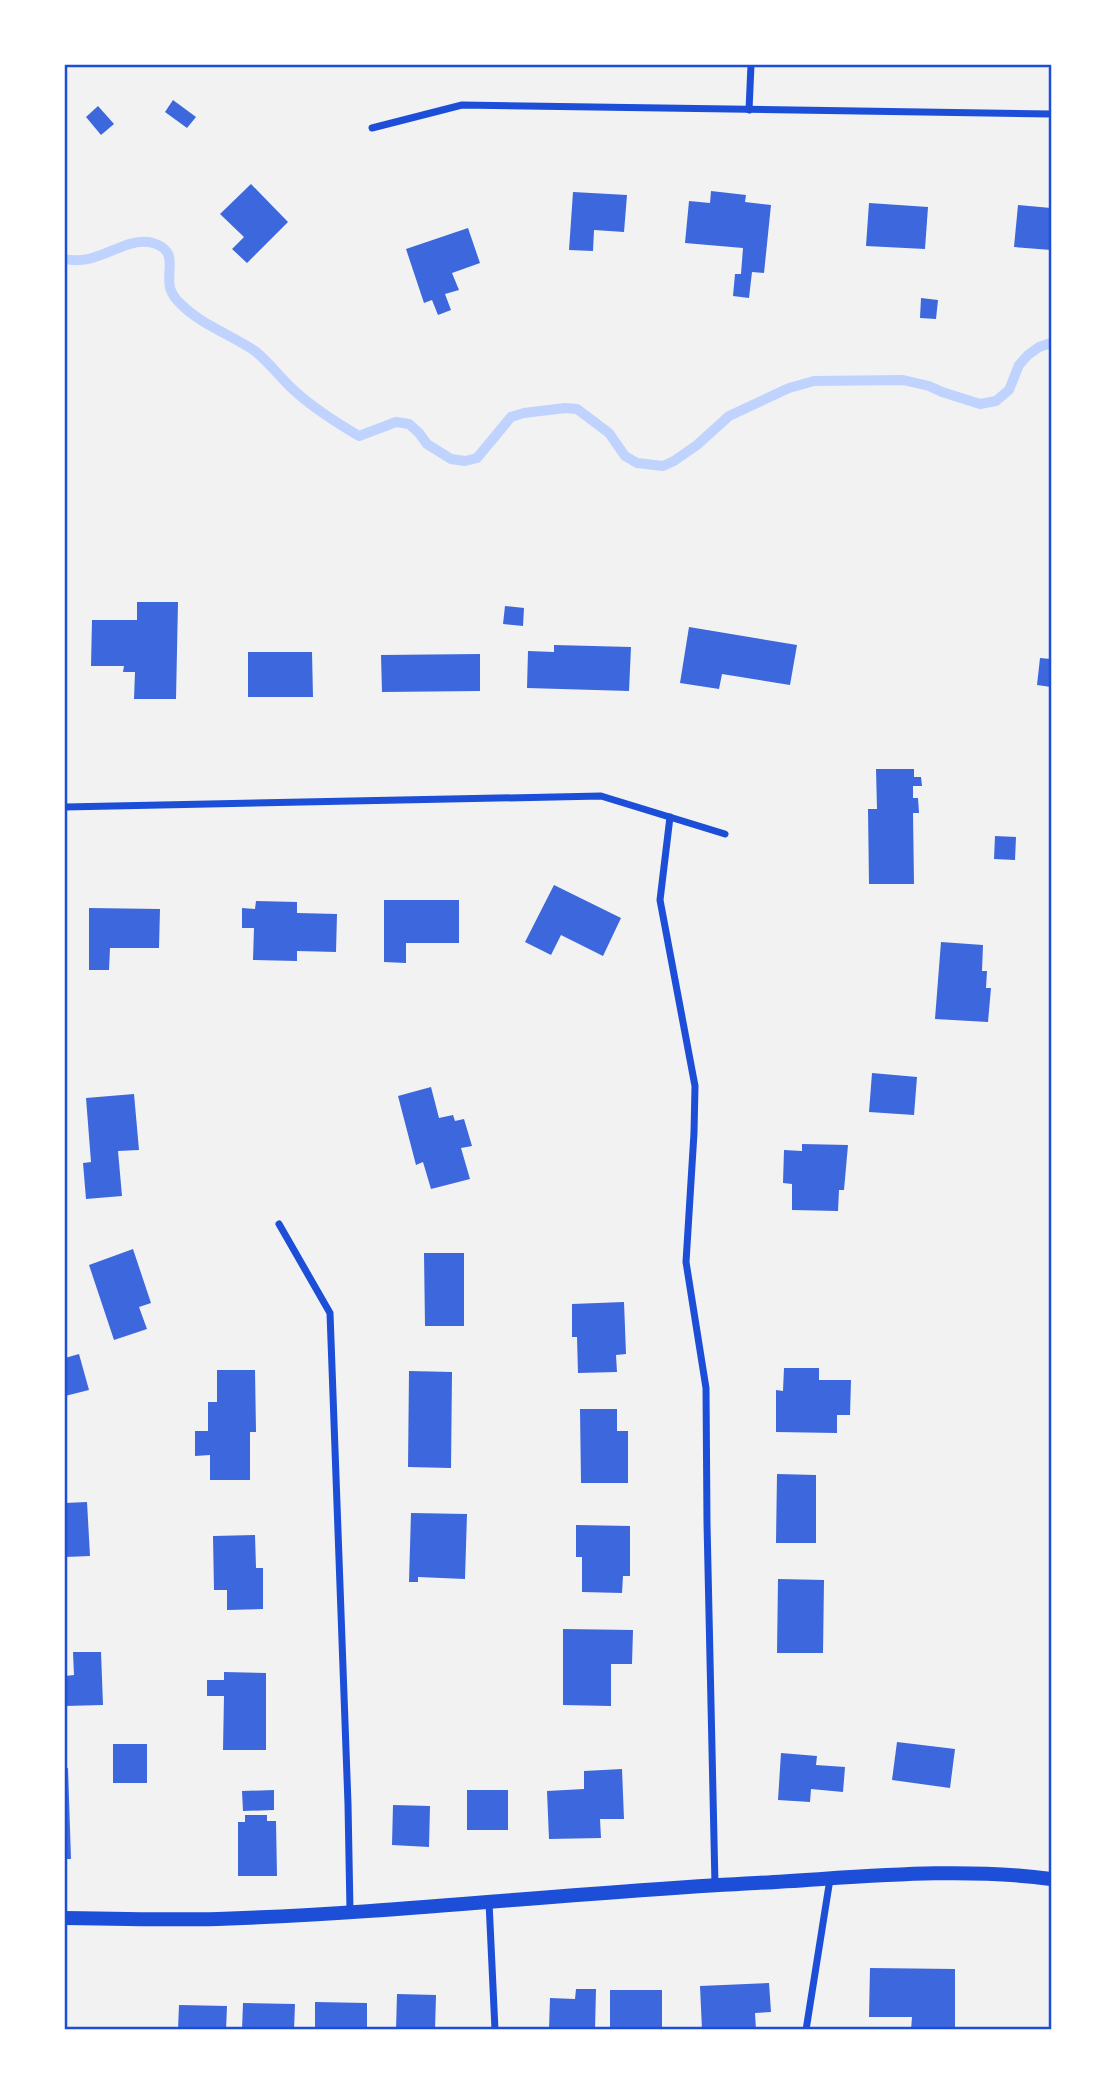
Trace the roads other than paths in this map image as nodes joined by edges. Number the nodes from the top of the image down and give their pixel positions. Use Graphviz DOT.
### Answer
graph roads {
  1 [pos="751,65"];
  2 [pos="749,110"];
  3 [pos="1051,114"];
  4 [pos="372,128"];
  5 [pos="65,807"];
  6 [pos="670,817"];
  7 [pos="725,834"];
  8 [pos="279,1224"];
  9 [pos="830,1879"];
  10 [pos="1051,1879"];
  11 [pos="715,1885"];
  12 [pos="489,1901"];
  13 [pos="350,1911"];
  14 [pos="65,1918"];
  15 [pos="495,2030"];
  16 [pos="806,2030"];
  1 -- 2 [label="street"];
  2 -- 3 [label="street"];
  2 -- 4 [label="street"];
  5 -- 6 [label="street"];
  6 -- 7 [label="street"];
  6 -- 11 [label="street"];
  8 -- 13 [label="street"];
  9 -- 10 [label="main road"];
  9 -- 11 [label="main road"];
  9 -- 16 [label="street"];
  11 -- 12 [label="main road"];
  12 -- 13 [label="main road"];
  12 -- 15 [label="street"];
  13 -- 14 [label="main road"];
}
